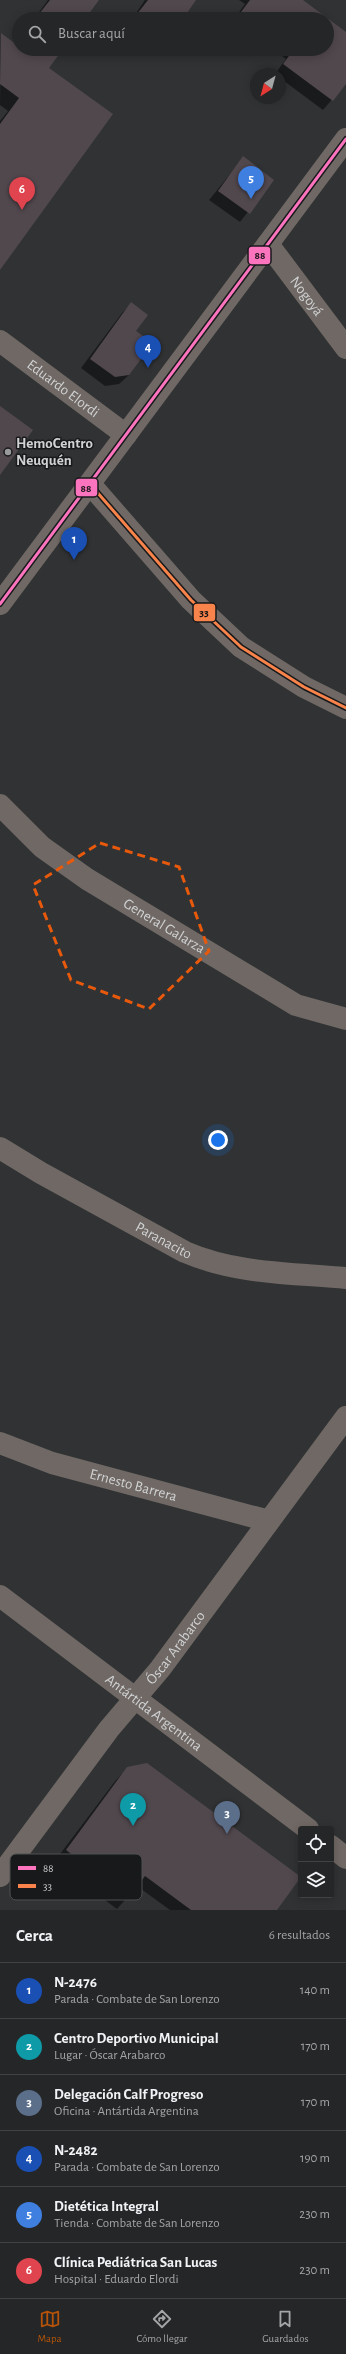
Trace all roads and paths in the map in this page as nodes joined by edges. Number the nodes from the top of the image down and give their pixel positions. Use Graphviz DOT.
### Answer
graph roads {
  1 [pos="346,139"];
  2 [pos="268,244"];
  3 [pos="0,342"];
  4 [pos="346,348"];
  5 [pos="126,435"];
  6 [pos="90,484"];
  7 [pos="0,604"];
  8 [pos="346,708"];
  9 [pos="0,805"];
  10 [pos="346,1019"];
  11 [pos="0,1148"];
  12 [pos="346,1278"];
  13 [pos="346,1417"];
  14 [pos="0,1443"];
  15 [pos="269,1521"];
  16 [pos="0,1596"];
  17 [pos="135,1698"];
  18 [pos="304,1826"];
  19 [pos="334,1848"];
  20 [pos="16,1854"];
  21 [pos="346,1858"];
  22 [pos="10,1863"];
  23 [pos="0,1876"];
  1 -- 2 [label="main road"];
  2 -- 4 [label="street, Nogoyá"];
  2 -- 5 [label="main road"];
  3 -- 5 [label="street, Eduardo Elordi"];
  5 -- 6 [label="main road"];
  6 -- 7 [label="main road"];
  6 -- 8 [label="street"];
  9 -- 10 [label="street, General Galarza"];
  11 -- 12 [label="street, Paranacito"];
  13 -- 15 [label="street, Óscar Arabarco"];
  14 -- 15 [label="street, Ernesto Barrera"];
  15 -- 17 [label="street, Óscar Arabarco"];
  16 -- 17 [label="main road, Antártida Argentina"];
  17 -- 18 [label="main road, Antártida Argentina"];
  17 -- 20 [label="street, Óscar Arabarco"];
  19 -- 21 [label="main road"];
  22 -- 23 [label="street, Óscar Arabarco"];
}
